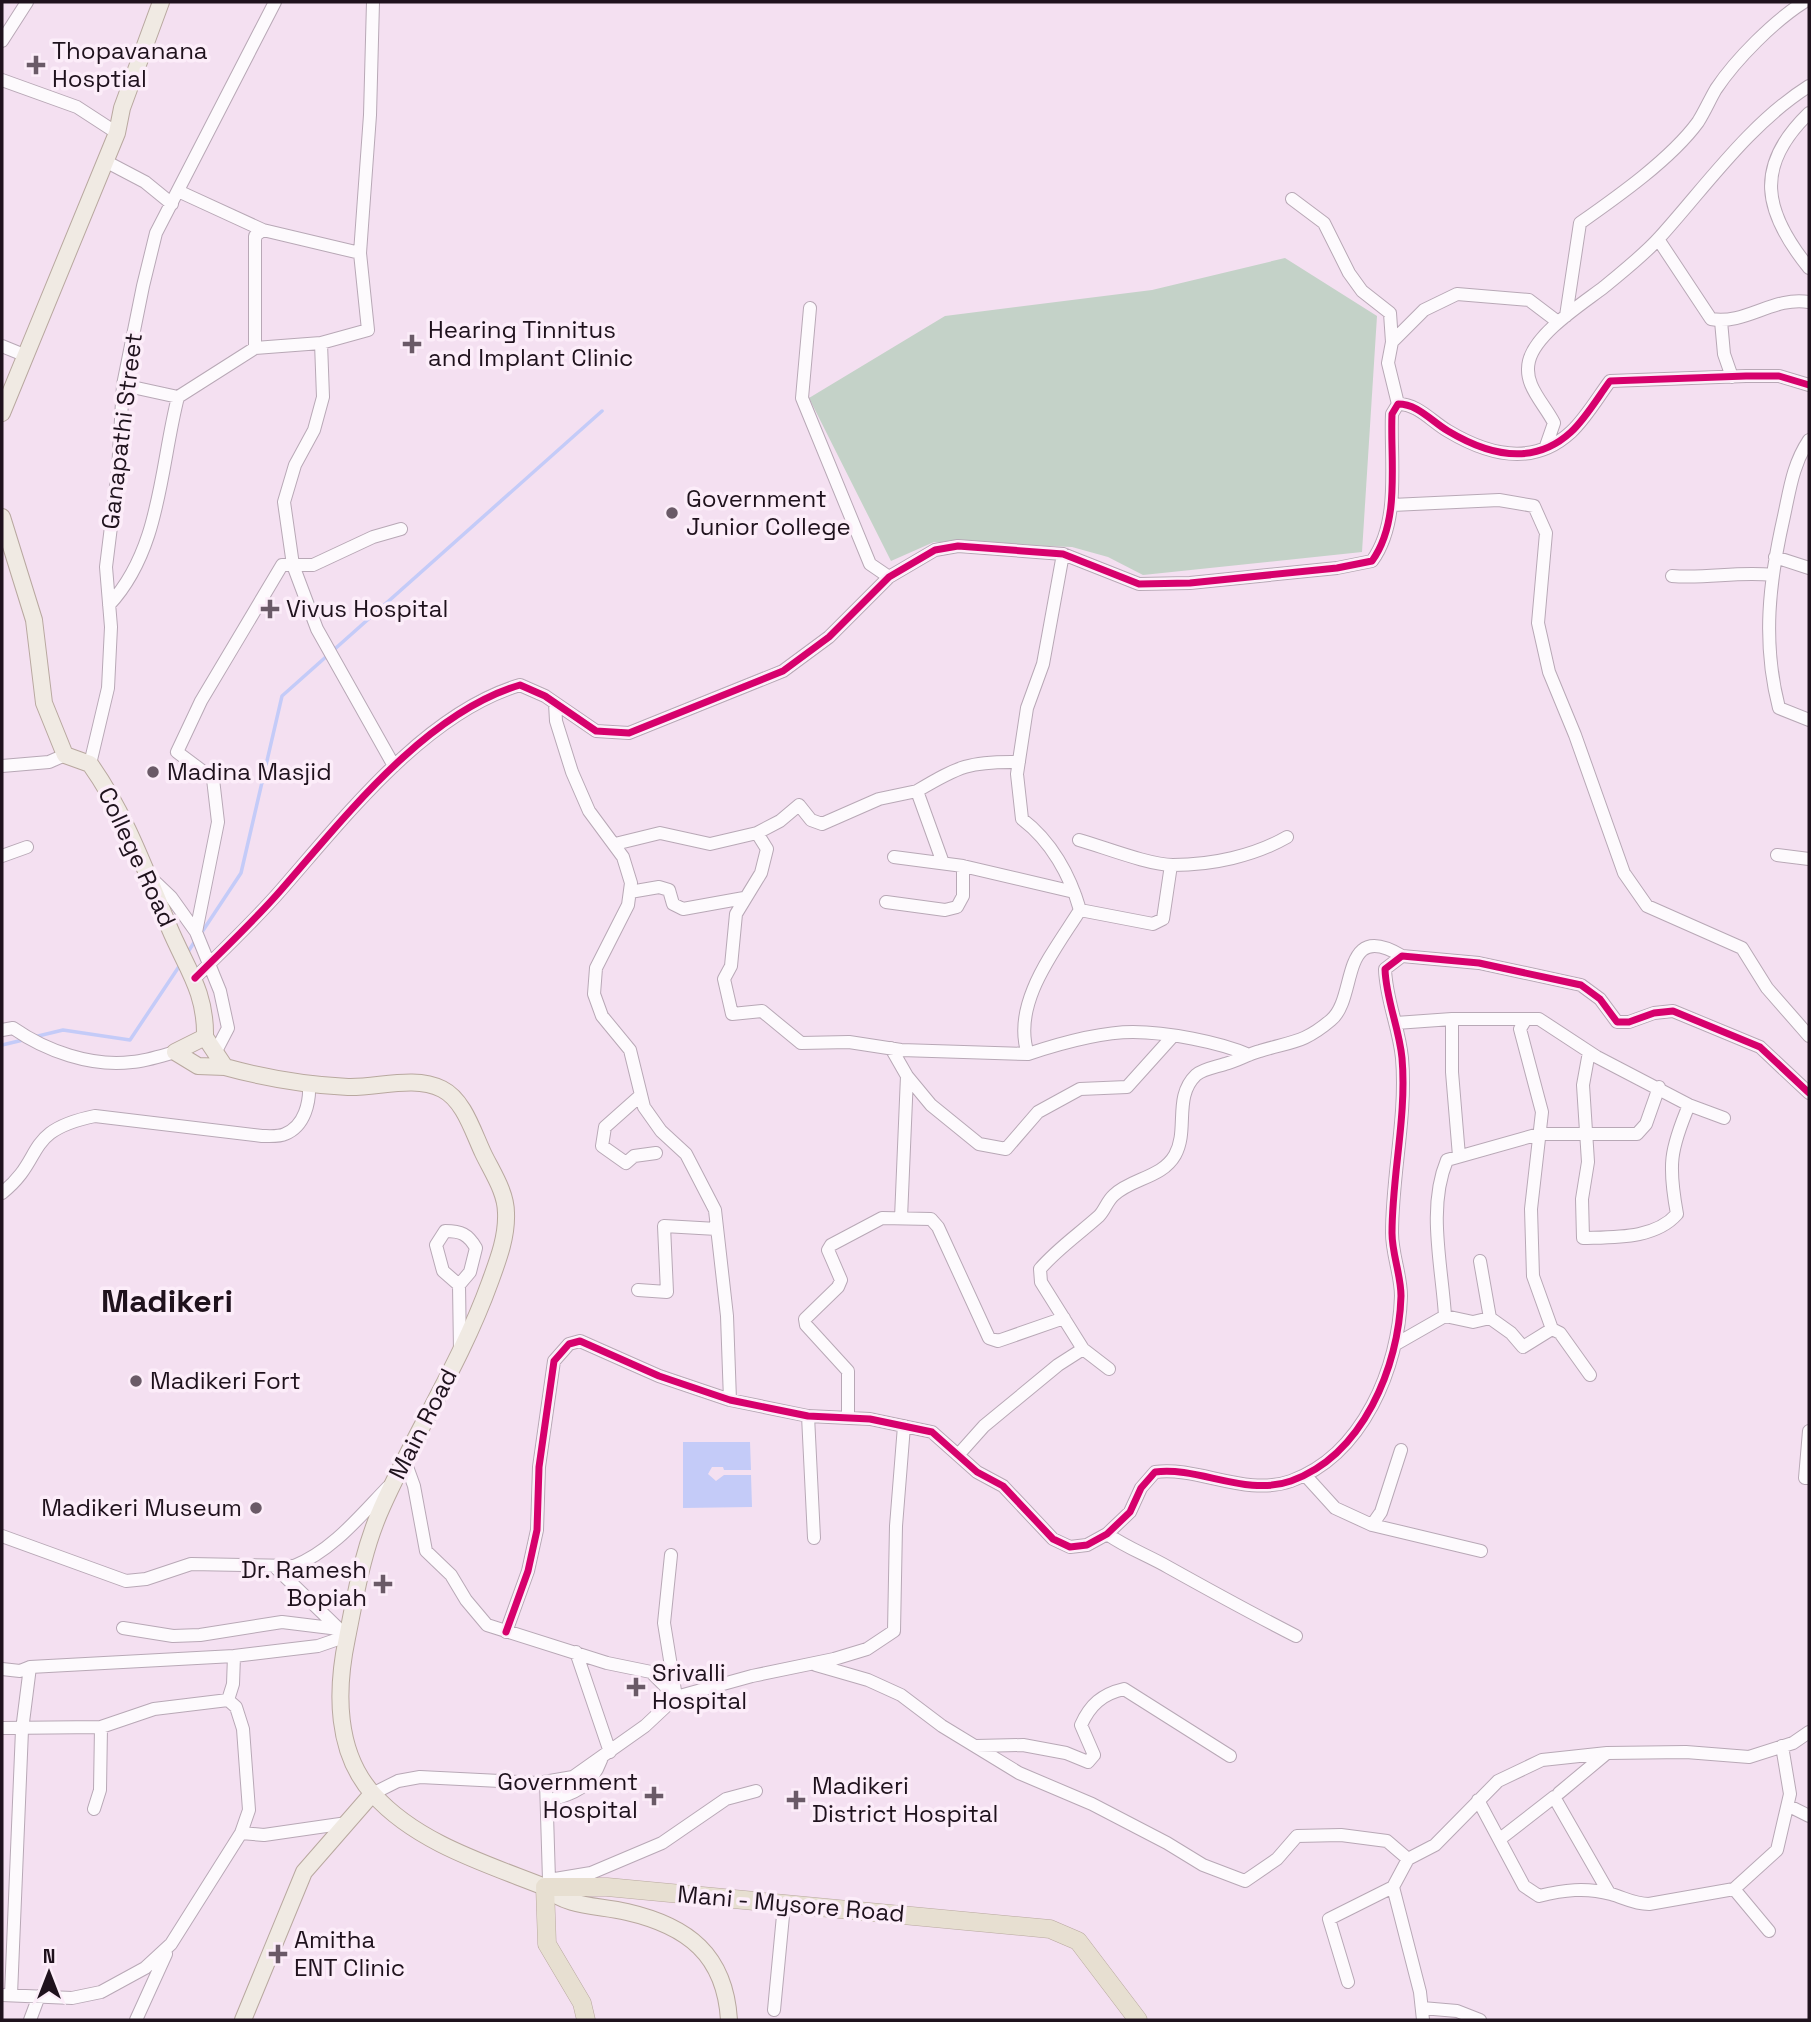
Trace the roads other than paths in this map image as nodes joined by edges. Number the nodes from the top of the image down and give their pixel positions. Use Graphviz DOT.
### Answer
graph roads {
  1 [pos="27,2"];
  2 [pos="161,2"];
  3 [pos="275,2"];
  4 [pos="373,2"];
  5 [pos="1804,2"];
  6 [pos="2,41"];
  7 [pos="2,80"];
  8 [pos="1809,86"];
  9 [pos="1809,113"];
  10 [pos="117,133"];
  11 [pos="105,161"];
  12 [pos="178,191"];
  13 [pos="1292,199"];
  14 [pos="172,204"];
  15 [pos="262,230"];
  16 [pos="1658,239"];
  17 [pos="360,253"];
  18 [pos="1809,268"];
  19 [pos="1809,302"];
  20 [pos="810,308"];
  21 [pos="1562,319"];
  22 [pos="1721,321"];
  23 [pos="1392,342"];
  24 [pos="321,343"];
  25 [pos="2,346"];
  26 [pos="255,348"];
  27 [pos="24,355"];
  28 [pos="1732,377"];
  29 [pos="123,385"];
  30 [pos="1809,385"];
  31 [pos="178,397"];
  32 [pos="1398,404"];
  33 [pos="2,413"];
  34 [pos="1809,440"];
  35 [pos="1546,446"];
  36 [pos="1392,505"];
  37 [pos="2,517"];
  38 [pos="401,529"];
  39 [pos="1063,554"];
  40 [pos="1775,557"];
  41 [pos="293,565"];
  42 [pos="1809,568"];
  43 [pos="1772,575"];
  44 [pos="1672,576"];
  45 [pos="889,577"];
  46 [pos="109,605"];
  47 [pos="555,703"];
  48 [pos="1809,720"];
  49 [pos="65,755"];
  50 [pos="1019,762"];
  51 [pos="90,764"];
  52 [pos="2,766"];
  53 [pos="394,766"];
  54 [pos="917,791"];
  55 [pos="757,832"];
  56 [pos="1287,837"];
  57 [pos="1079,840"];
  58 [pos="615,844"];
  59 [pos="27,847"];
  60 [pos="1777,855"];
  61 [pos="2,856"];
  62 [pos="894,858"];
  63 [pos="1809,859"];
  64 [pos="943,863"];
  65 [pos="1171,865"];
  66 [pos="963,866"];
  67 [pos="146,873"];
  68 [pos="630,892"];
  69 [pos="1074,892"];
  70 [pos="744,898"];
  71 [pos="886,902"];
  72 [pos="1080,910"];
  73 [pos="197,932"];
  74 [pos="1402,956"];
  75 [pos="209,964"];
  76 [pos="195,978"];
  77 [pos="1526,1018"];
  78 [pos="1452,1019"];
  79 [pos="1396,1023"];
  80 [pos="2,1030"];
  81 [pos="1809,1035"];
  82 [pos="205,1037"];
  83 [pos="1172,1037"];
  84 [pos="891,1048"];
  85 [pos="175,1052"];
  86 [pos="1589,1052"];
  87 [pos="215,1053"];
  88 [pos="1028,1054"];
  89 [pos="1249,1055"];
  90 [pos="225,1067"];
  91 [pos="907,1076"];
  92 [pos="309,1084"];
  93 [pos="1659,1087"];
  94 [pos="1809,1093"];
  95 [pos="642,1095"];
  96 [pos="1689,1105"];
  97 [pos="1724,1118"];
  98 [pos="1539,1134"];
  99 [pos="1587,1135"];
  100 [pos="656,1153"];
  101 [pos="1459,1156"];
  102 [pos="2,1193"];
  103 [pos="901,1218"];
  104 [pos="717,1229"];
  105 [pos="1480,1261"];
  106 [pos="459,1285"];
  107 [pos="638,1290"];
  108 [pos="1445,1316"];
  109 [pos="1064,1318"];
  110 [pos="1490,1318"];
  111 [pos="1552,1329"];
  112 [pos="1396,1344"];
  113 [pos="1083,1349"];
  114 [pos="460,1351"];
  115 [pos="1109,1369"];
  116 [pos="1590,1375"];
  117 [pos="730,1400"];
  118 [pos="808,1416"];
  119 [pos="848,1418"];
  120 [pos="904,1426"];
  121 [pos="1809,1431"];
  122 [pos="1401,1450"];
  123 [pos="959,1454"];
  124 [pos="402,1469"];
  125 [pos="1305,1475"];
  126 [pos="1809,1478"];
  127 [pos="1372,1524"];
  128 [pos="1107,1534"];
  129 [pos="2,1536"];
  130 [pos="814,1538"];
  131 [pos="1480,1551"];
  132 [pos="671,1555"];
  133 [pos="276,1568"];
  134 [pos="123,1628"];
  135 [pos="343,1632"];
  136 [pos="506,1632"];
  137 [pos="1296,1636"];
  138 [pos="576,1652"];
  139 [pos="234,1656"];
  140 [pos="812,1664"];
  141 [pos="30,1667"];
  142 [pos="2,1669"];
  143 [pos="676,1697"];
  144 [pos="228,1700"];
  145 [pos="101,1727"];
  146 [pos="2,1728"];
  147 [pos="22,1730"];
  148 [pos="1809,1732"];
  149 [pos="976,1746"];
  150 [pos="1782,1746"];
  151 [pos="1607,1753"];
  152 [pos="606,1755"];
  153 [pos="1230,1756"];
  154 [pos="546,1782"];
  155 [pos="756,1791"];
  156 [pos="1559,1793"];
  157 [pos="372,1794"];
  158 [pos="1478,1800"];
  159 [pos="547,1801"];
  160 [pos="1789,1806"];
  161 [pos="94,1809"];
  162 [pos="1809,1816"];
  163 [pos="347,1823"];
  164 [pos="241,1833"];
  165 [pos="1500,1839"];
  166 [pos="1408,1859"];
  167 [pos="547,1884"];
  168 [pos="1393,1887"];
  169 [pos="1734,1889"];
  170 [pos="1609,1893"];
  171 [pos="784,1905"];
  172 [pos="1769,1931"];
  173 [pos="172,1944"];
  174 [pos="1348,1982"];
  175 [pos="6,1994"];
  176 [pos="39,1996"];
  177 [pos="774,2010"];
  178 [pos="1422,2014"];
  179 [pos="30,2020"];
  180 [pos="136,2020"];
  181 [pos="243,2020"];
  182 [pos="586,2020"];
  183 [pos="729,2020"];
  184 [pos="1139,2020"];
  185 [pos="1480,2020"];
  1 -- 6 [label="street"];
  2 -- 10 [label="main road"];
  3 -- 12 [label="street, Ganapathi Street"];
  4 -- 17 [label="street"];
  5 -- 21 [label="street"];
  7 -- 10 [label="street"];
  8 -- 16 [label="street"];
  9 -- 18 [label="street"];
  10 -- 11 [label="main road"];
  11 -- 14 [label="street"];
  11 -- 27 [label="main road"];
  12 -- 14 [label="street, Ganapathi Street"];
  12 -- 15 [label="street"];
  13 -- 23 [label="street"];
  14 -- 29 [label="street, Ganapathi Street"];
  15 -- 17 [label="street"];
  15 -- 26 [label="street"];
  16 -- 21 [label="street"];
  16 -- 22 [label="street"];
  17 -- 24 [label="street"];
  19 -- 22 [label="street"];
  20 -- 45 [label="street"];
  21 -- 23 [label="street"];
  21 -- 35 [label="street"];
  22 -- 28 [label="street"];
  23 -- 32 [label="street"];
  24 -- 26 [label="street"];
  24 -- 41 [label="street"];
  25 -- 27 [label="street"];
  26 -- 31 [label="street"];
  27 -- 33 [label="main road"];
  28 -- 30 [label="street"];
  28 -- 35 [label="street"];
  29 -- 31 [label="street"];
  29 -- 46 [label="street, Ganapathi Street"];
  31 -- 46 [label="street"];
  32 -- 35 [label="street"];
  32 -- 36 [label="street"];
  34 -- 40 [label="street"];
  36 -- 39 [label="street"];
  36 -- 81 [label="street"];
  37 -- 49 [label="main road"];
  38 -- 41 [label="street"];
  39 -- 45 [label="street"];
  39 -- 50 [label="street"];
  40 -- 42 [label="street"];
  40 -- 43 [label="street"];
  41 -- 53 [label="street"];
  41 -- 73 [label="street"];
  43 -- 44 [label="street"];
  43 -- 48 [label="street"];
  45 -- 47 [label="street"];
  46 -- 51 [label="street, Ganapathi Street"];
  47 -- 53 [label="street"];
  47 -- 58 [label="street"];
  49 -- 51 [label="main road, College Road"];
  49 -- 52 [label="street"];
  50 -- 54 [label="street"];
  50 -- 69 [label="street"];
  51 -- 67 [label="main road, College Road"];
  53 -- 75 [label="street"];
  54 -- 55 [label="street"];
  54 -- 64 [label="street"];
  55 -- 58 [label="street"];
  55 -- 70 [label="street"];
  56 -- 65 [label="street"];
  57 -- 65 [label="street"];
  58 -- 68 [label="street"];
  59 -- 61 [label="street"];
  60 -- 63 [label="street"];
  62 -- 64 [label="street"];
  64 -- 66 [label="street"];
  65 -- 72 [label="street"];
  66 -- 69 [label="street"];
  66 -- 71 [label="street"];
  67 -- 73 [label="street"];
  67 -- 76 [label="main road, College Road"];
  68 -- 70 [label="street"];
  68 -- 95 [label="street"];
  69 -- 72 [label="street"];
  70 -- 84 [label="street"];
  72 -- 88 [label="street"];
  73 -- 75 [label="street"];
  74 -- 79 [label="street"];
  74 -- 89 [label="street"];
  74 -- 94 [label="street"];
  75 -- 76 [label="street"];
  75 -- 87 [label="street"];
  76 -- 82 [label="main road, College Road"];
  77 -- 78 [label="street"];
  77 -- 86 [label="street"];
  77 -- 98 [label="street"];
  78 -- 79 [label="street"];
  78 -- 101 [label="street"];
  79 -- 112 [label="street"];
  80 -- 85 [label="street"];
  82 -- 85 [label="main road"];
  82 -- 87 [label="main road"];
  83 -- 88 [label="street"];
  83 -- 89 [label="street"];
  83 -- 91 [label="street"];
  84 -- 88 [label="street"];
  84 -- 91 [label="street"];
  85 -- 90 [label="main road, Main Road"];
  86 -- 93 [label="street"];
  86 -- 99 [label="street"];
  87 -- 90 [label="main road"];
  89 -- 109 [label="street"];
  90 -- 92 [label="main road, Main Road"];
  91 -- 103 [label="street"];
  92 -- 102 [label="street"];
  92 -- 114 [label="main road, Main Road"];
  93 -- 96 [label="street"];
  93 -- 99 [label="street"];
  95 -- 100 [label="street"];
  95 -- 104 [label="street"];
  96 -- 97 [label="street"];
  96 -- 99 [label="street"];
  98 -- 99 [label="street"];
  98 -- 101 [label="street"];
  98 -- 111 [label="street"];
  101 -- 108 [label="street"];
  103 -- 109 [label="street"];
  103 -- 119 [label="street"];
  104 -- 107 [label="street"];
  104 -- 117 [label="street"];
  105 -- 110 [label="street"];
  106 -- 114 [label="street"];
  108 -- 110 [label="street"];
  108 -- 112 [label="street"];
  109 -- 113 [label="street"];
  110 -- 111 [label="street"];
  111 -- 116 [label="street"];
  112 -- 125 [label="street"];
  113 -- 115 [label="street"];
  113 -- 123 [label="street"];
  114 -- 124 [label="main road, Main Road"];
  117 -- 118 [label="street"];
  117 -- 136 [label="street"];
  118 -- 119 [label="street"];
  118 -- 130 [label="street"];
  119 -- 120 [label="street"];
  120 -- 123 [label="street"];
  120 -- 140 [label="street"];
  121 -- 126 [label="street"];
  122 -- 127 [label="street"];
  123 -- 128 [label="street"];
  124 -- 133 [label="street"];
  124 -- 135 [label="main road, Main Road"];
  124 -- 136 [label="street"];
  125 -- 127 [label="street"];
  125 -- 128 [label="street"];
  127 -- 131 [label="street"];
  128 -- 137 [label="street"];
  129 -- 133 [label="street"];
  132 -- 143 [label="street"];
  133 -- 135 [label="street"];
  134 -- 135 [label="street"];
  135 -- 139 [label="street"];
  135 -- 157 [label="main road, Main Road"];
  136 -- 138 [label="street"];
  138 -- 143 [label="street"];
  138 -- 152 [label="street"];
  139 -- 141 [label="street"];
  139 -- 144 [label="street"];
  140 -- 143 [label="street"];
  140 -- 149 [label="street"];
  141 -- 142 [label="street"];
  141 -- 147 [label="street"];
  143 -- 152 [label="street"];
  144 -- 145 [label="street"];
  144 -- 164 [label="street"];
  145 -- 147 [label="street"];
  145 -- 161 [label="street"];
  146 -- 147 [label="street"];
  147 -- 175 [label="street"];
  148 -- 150 [label="street"];
  149 -- 153 [label="street"];
  149 -- 166 [label="street"];
  150 -- 151 [label="street"];
  150 -- 160 [label="street"];
  151 -- 156 [label="street"];
  151 -- 158 [label="street"];
  152 -- 154 [label="street"];
  152 -- 159 [label="street"];
  154 -- 157 [label="street"];
  154 -- 159 [label="street"];
  155 -- 167 [label="street"];
  157 -- 163 [label="main road"];
  157 -- 167 [label="main road, Main Road"];
  158 -- 165 [label="street"];
  158 -- 166 [label="street"];
  159 -- 167 [label="street"];
  160 -- 162 [label="street"];
  160 -- 169 [label="street"];
  163 -- 164 [label="street"];
  163 -- 181 [label="main road"];
  164 -- 173 [label="street"];
  165 -- 170 [label="street"];
  165 -- 170 [label="street"];
  166 -- 168 [label="street"];
  167 -- 171 [label="highway, Mani - Mysore Road"];
  167 -- 182 [label="highway"];
  167 -- 183 [label="main road, Main Road"];
  168 -- 174 [label="street"];
  168 -- 178 [label="street"];
  169 -- 170 [label="street"];
  169 -- 172 [label="street"];
  171 -- 177 [label="street"];
  171 -- 184 [label="highway, Mani - Mysore Road"];
  173 -- 176 [label="street"];
  173 -- 180 [label="street"];
  175 -- 176 [label="street"];
  176 -- 179 [label="street"];
  178 -- 185 [label="street"];
}
